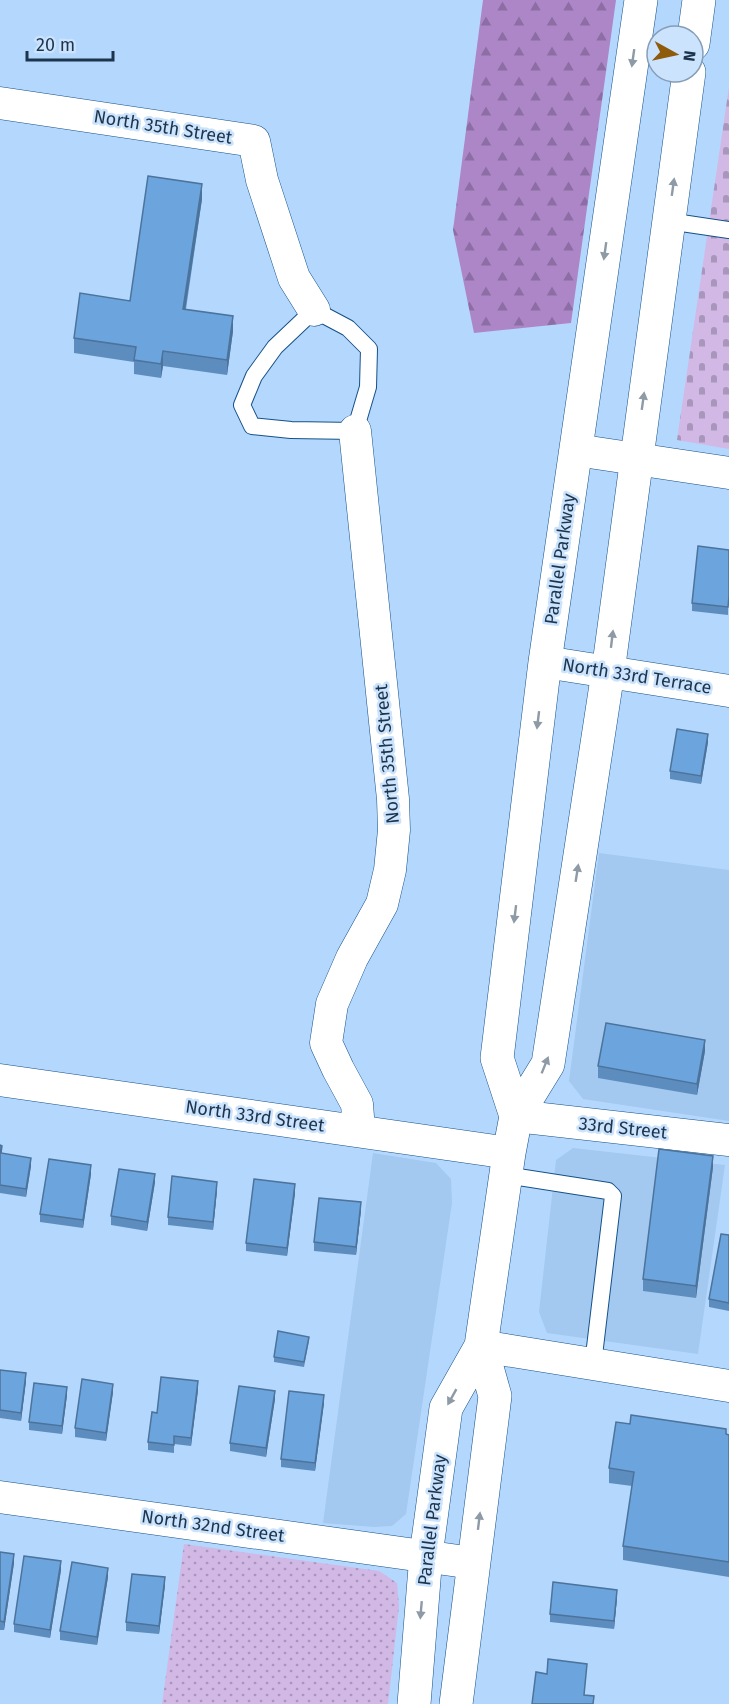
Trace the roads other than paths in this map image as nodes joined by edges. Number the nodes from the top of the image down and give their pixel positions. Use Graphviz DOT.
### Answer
graph roads {
  1 [pos="641,0"];
  2 [pos="699,0"];
  3 [pos="696,24"];
  4 [pos="687,84"];
  5 [pos="0,103"];
  6 [pos="668,221"];
  7 [pos="729,230"];
  8 [pos="314,310"];
  9 [pos="355,431"];
  10 [pos="576,450"];
  11 [pos="636,459"];
  12 [pos="729,473"];
  13 [pos="546,662"];
  14 [pos="608,672"];
  15 [pos="729,691"];
  16 [pos="0,1080"];
  17 [pos="516,1116"];
  18 [pos="359,1130"];
  19 [pos="729,1140"];
  20 [pos="508,1164"];
  21 [pos="481,1346"];
  22 [pos="593,1364"];
  23 [pos="729,1386"];
  24 [pos="0,1497"];
  25 [pos="426,1555"];
  26 [pos="473,1563"];
  27 [pos="414,1704"];
  28 [pos="456,1704"];
  1 -- 10 [label="main road, Parallel Parkway, one-way"];
  2 -- 3 [label="main road"];
  6 -- 4 [label="main road, Parallel Parkway, one-way"];
  5 -- 8 [label="street, North 35th Street"];
  6 -- 7 [label="lane"];
  11 -- 6 [label="main road, Parallel Parkway, one-way"];
  8 -- 9 [label="lane"];
  8 -- 9 [label="lane"];
  9 -- 18 [label="street, North 35th Street"];
  10 -- 11 [label="street"];
  10 -- 13 [label="main road, Parallel Parkway"];
  11 -- 12 [label="street"];
  14 -- 11 [label="main road, Parallel Parkway, one-way"];
  13 -- 14 [label="street, North 33rd Terrace"];
  13 -- 17 [label="main road, Parallel Parkway, one-way"];
  14 -- 15 [label="street, North 33rd Terrace"];
  17 -- 14 [label="main road, Parallel Parkway, one-way"];
  16 -- 18 [label="street, North 33rd Street"];
  17 -- 19 [label="street, 33rd Street"];
  17 -- 20 [label="main road, Parallel Parkway"];
  18 -- 20 [label="street, North 33rd Street"];
  20 -- 21 [label="main road, Parallel Parkway"];
  20 -- 22 [label="lane"];
  21 -- 22 [label="street"];
  21 -- 25 [label="main road, Parallel Parkway, one-way"];
  26 -- 21 [label="main road, Parallel Parkway, one-way"];
  22 -- 23 [label="street"];
  24 -- 25 [label="street, North 32nd Street"];
  25 -- 26 [label="street, North 32nd Street"];
  25 -- 27 [label="main road, Parallel Parkway, one-way"];
  26 -- 28 [label="main road, Parallel Parkway"];
}
